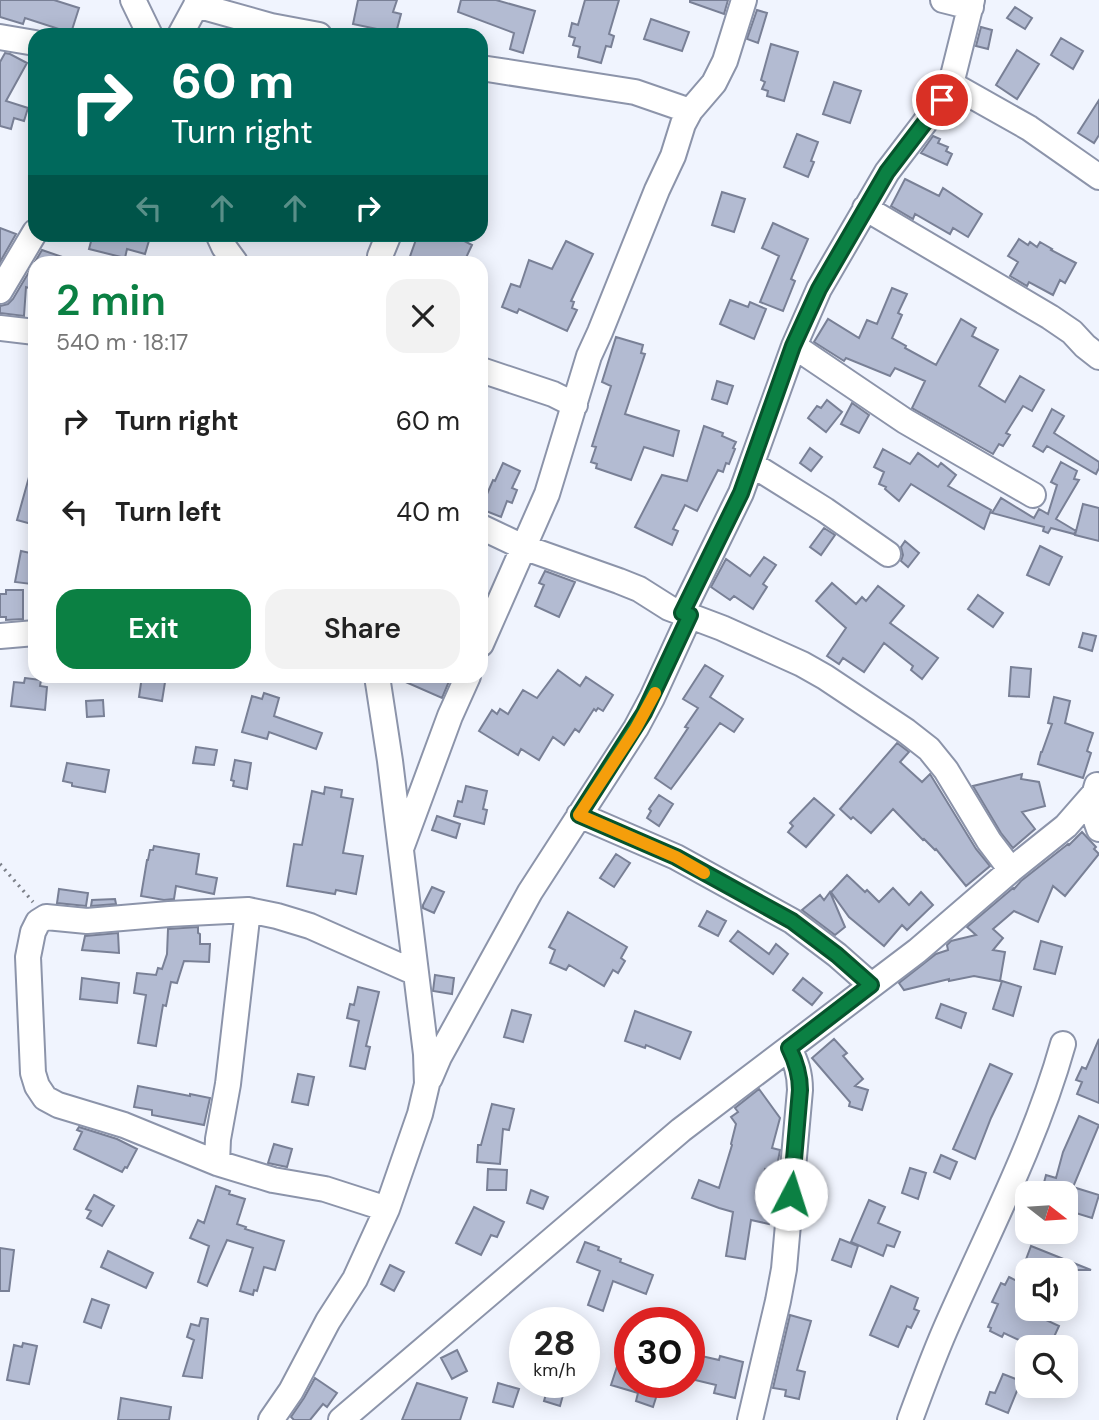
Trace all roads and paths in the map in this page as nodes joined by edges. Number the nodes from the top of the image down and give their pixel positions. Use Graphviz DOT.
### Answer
graph roads {
  1 [pos="133,0"];
  2 [pos="744,0"];
  3 [pos="943,0"];
  4 [pos="198,3"];
  5 [pos="972,4"];
  6 [pos="147,28"];
  7 [pos="184,28"];
  8 [pos="282,28"];
  9 [pos="0,37"];
  10 [pos="28,42"];
  11 [pos="488,69"];
  12 [pos="951,84"];
  13 [pos="690,111"];
  14 [pos="1099,177"];
  15 [pos="865,208"];
  16 [pos="29,242"];
  17 [pos="0,292"];
  18 [pos="0,328"];
  19 [pos="28,331"];
  20 [pos="793,346"];
  21 [pos="1099,357"];
  22 [pos="488,372"];
  23 [pos="575,405"];
  24 [pos="752,465"];
  25 [pos="1033,495"];
  26 [pos="488,530"];
  27 [pos="523,547"];
  28 [pos="888,554"];
  29 [pos="686,614"];
  30 [pos="488,628"];
  31 [pos="28,634"];
  32 [pos="0,636"];
  33 [pos="378,683"];
  34 [pos="465,683"];
  35 [pos="1097,786"];
  36 [pos="579,815"];
  37 [pos="1099,829"];
  38 [pos="400,850"];
  39 [pos="0,864"];
  40 [pos="1012,870"];
  41 [pos="248,910"];
  42 [pos="46,917"];
  43 [pos="416,974"];
  44 [pos="871,985"];
  45 [pos="1063,1044"];
  46 [pos="789,1048"];
  47 [pos="427,1084"];
  48 [pos="217,1163"];
  49 [pos="387,1209"];
  50 [pos="356,1416"];
  51 [pos="271,1420"];
  52 [pos="750,1420"];
  53 [pos="910,1420"];
  1 -- 6 [label="street"];
  2 -- 13 [label="street"];
  3 -- 5 [label="street"];
  4 -- 7 [label="street"];
  4 -- 8 [label="street"];
  5 -- 12 [label="street"];
  9 -- 10 [label="street"];
  11 -- 13 [label="street"];
  12 -- 14 [label="street"];
  12 -- 15 [label="street"];
  13 -- 23 [label="street"];
  15 -- 20 [label="street"];
  15 -- 21 [label="street"];
  16 -- 17 [label="street"];
  18 -- 19 [label="street"];
  20 -- 24 [label="street"];
  20 -- 25 [label="street"];
  22 -- 23 [label="street"];
  23 -- 27 [label="street"];
  24 -- 28 [label="street"];
  24 -- 29 [label="street"];
  26 -- 27 [label="street"];
  27 -- 29 [label="street"];
  27 -- 30 [label="street"];
  29 -- 36 [label="street"];
  29 -- 40 [label="street"];
  31 -- 32 [label="street"];
  33 -- 38 [label="street"];
  34 -- 38 [label="street"];
  35 -- 37 [label="street"];
  35 -- 40 [label="street"];
  36 -- 44 [label="street"];
  36 -- 47 [label="street"];
  38 -- 43 [label="street"];
  39 -- 42 [label="path"];
  40 -- 44 [label="street"];
  41 -- 42 [label="street"];
  41 -- 43 [label="street"];
  41 -- 48 [label="street"];
  42 -- 48 [label="street"];
  43 -- 47 [label="street"];
  44 -- 46 [label="street"];
  45 -- 53 [label="street"];
  46 -- 50 [label="street"];
  46 -- 52 [label="street"];
  47 -- 49 [label="street"];
  48 -- 49 [label="street"];
  49 -- 51 [label="street"];
}
